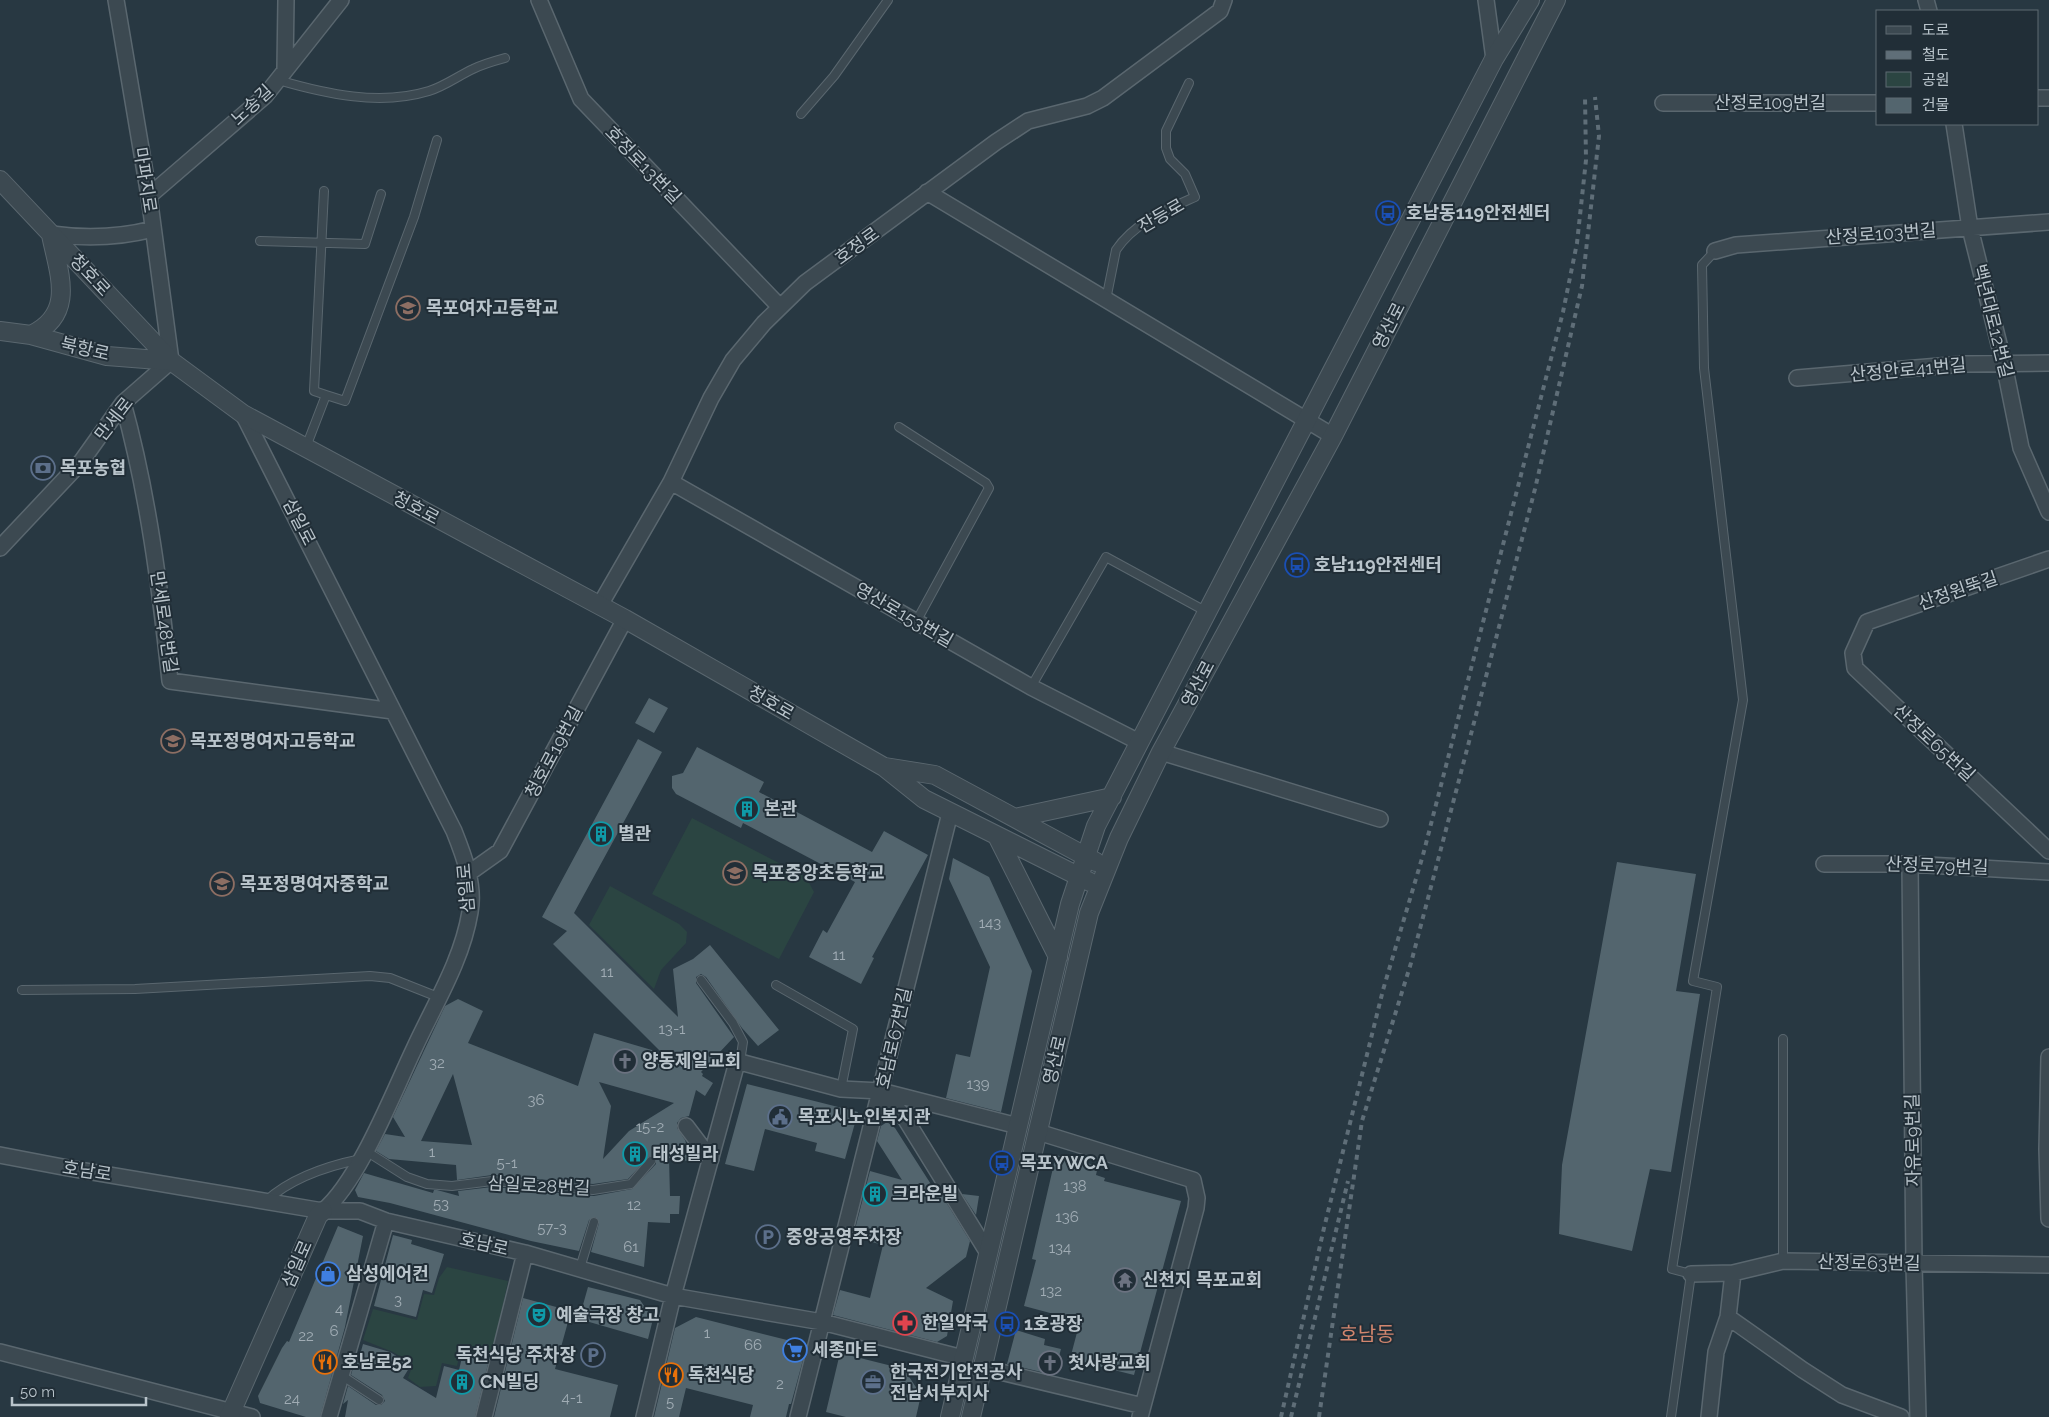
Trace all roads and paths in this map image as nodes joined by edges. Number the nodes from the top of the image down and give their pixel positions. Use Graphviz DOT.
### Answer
graph roads {
  1 [pos="116,0"];
  2 [pos="286,0"];
  3 [pos="341,0"];
  4 [pos="539,0"];
  5 [pos="888,0"];
  6 [pos="1224,0"];
  7 [pos="1486,0"];
  8 [pos="1530,0"];
  9 [pos="1558,1"];
  10 [pos="505,58"];
  11 [pos="1494,59"];
  12 [pos="282,75"];
  13 [pos="1188,83"];
  14 [pos="1663,102"];
  15 [pos="1876,102"];
  16 [pos="801,114"];
  17 [pos="1954,125"];
  18 [pos="437,140"];
  19 [pos="0,180"];
  20 [pos="324,191"];
  21 [pos="927,192"];
  22 [pos="381,194"];
  23 [pos="148,196"];
  24 [pos="2049,222"];
  25 [pos="1970,228"];
  26 [pos="153,229"];
  27 [pos="51,234"];
  28 [pos="260,240"];
  29 [pos="321,243"];
  30 [pos="1714,251"];
  31 [pos="1106,300"];
  32 [pos="780,307"];
  33 [pos="0,331"];
  34 [pos="31,335"];
  35 [pos="171,361"];
  36 [pos="2004,364"];
  37 [pos="2049,364"];
  38 [pos="1797,378"];
  39 [pos="326,394"];
  40 [pos="123,403"];
  41 [pos="243,414"];
  42 [pos="1307,421"];
  43 [pos="900,427"];
  44 [pos="1333,436"];
  45 [pos="306,449"];
  46 [pos="671,482"];
  47 [pos="2048,507"];
  48 [pos="0,548"];
  49 [pos="2049,559"];
  50 [pos="600,605"];
  51 [pos="1208,612"];
  52 [pos="625,619"];
  53 [pos="916,622"];
  54 [pos="1867,622"];
  55 [pos="1031,687"];
  56 [pos="393,712"];
  57 [pos="1139,742"];
  58 [pos="1161,752"];
  59 [pos="884,767"];
  60 [pos="1112,797"];
  61 [pos="950,813"];
  62 [pos="1015,818"];
  63 [pos="1380,819"];
  64 [pos="997,836"];
  65 [pos="2049,851"];
  66 [pos="1086,856"];
  67 [pos="1824,864"];
  68 [pos="1910,864"];
  69 [pos="1107,868"];
  70 [pos="2049,872"];
  71 [pos="469,873"];
  72 [pos="1080,877"];
  73 [pos="1100,887"];
  74 [pos="1058,957"];
  75 [pos="701,980"];
  76 [pos="776,985"];
  77 [pos="22,990"];
  78 [pos="438,997"];
  79 [pos="1783,1039"];
  80 [pos="2049,1057"];
  81 [pos="740,1062"];
  82 [pos="841,1088"];
  83 [pos="881,1091"];
  84 [pos="686,1126"];
  85 [pos="1018,1126"];
  86 [pos="1038,1132"];
  87 [pos="0,1155"];
  88 [pos="363,1155"];
  89 [pos="711,1159"];
  90 [pos="651,1161"];
  91 [pos="266,1201"];
  92 [pos="323,1211"];
  93 [pos="2049,1219"];
  94 [pos="386,1221"];
  95 [pos="594,1222"];
  96 [pos="525,1253"];
  97 [pos="988,1253"];
  98 [pos="1783,1261"];
  99 [pos="1914,1265"];
  100 [pos="2049,1266"];
  101 [pos="580,1268"];
  102 [pos="1733,1273"];
  103 [pos="1691,1274"];
  104 [pos="674,1296"];
  105 [pos="1728,1317"];
  106 [pos="822,1322"];
  107 [pos="0,1352"];
  108 [pos="963,1358"];
  109 [pos="984,1368"];
  110 [pos="341,1375"];
  111 [pos="378,1400"];
  112 [pos="1142,1411"];
  113 [pos="230,1414"];
  114 [pos="252,1417"];
  115 [pos="329,1417"];
  116 [pos="484,1417"];
  117 [pos="644,1417"];
  118 [pos="798,1417"];
  119 [pos="950,1417"];
  120 [pos="971,1417"];
  121 [pos="1671,1417"];
  122 [pos="1708,1417"];
  123 [pos="1900,1417"];
  124 [pos="1918,1417"];
  1 -- 23 [label="street, 마파지로"];
  2 -- 12 [label="street"];
  3 -- 12 [label="street, 노송길"];
  4 -- 32 [label="street, 호정로13번길"];
  5 -- 16 [label="lane"];
  6 -- 21 [label="street, 호정로"];
  7 -- 11 [label="street"];
  8 -- 11 [label="street, 영산로"];
  9 -- 44 [label="street, 영산로"];
  10 -- 12 [label="lane"];
  11 -- 42 [label="street, 영산로"];
  12 -- 23 [label="street, 노송길"];
  13 -- 31 [label="lane, 잔등로"];
  14 -- 15 [label="street, 산정로109번길"];
  17 -- 25 [label="street, 백년대로12번길"];
  18 -- 39 [label="lane"];
  19 -- 27 [label="street, 청호로"];
  20 -- 29 [label="lane"];
  21 -- 31 [label="street"];
  21 -- 32 [label="street, 호정로"];
  22 -- 29 [label="lane"];
  23 -- 26 [label="street, 마파지로"];
  24 -- 25 [label="street, 산정로103번길"];
  25 -- 30 [label="street, 산정로103번길"];
  25 -- 36 [label="street, 백년대로12번길"];
  26 -- 27 [label="street"];
  26 -- 35 [label="street, 마파지로"];
  27 -- 34 [label="street"];
  27 -- 35 [label="street, 청호로"];
  28 -- 29 [label="lane"];
  29 -- 39 [label="lane"];
  30 -- 103 [label="lane"];
  31 -- 42 [label="street"];
  32 -- 46 [label="street, 호정로"];
  33 -- 34 [label="street, 북항로"];
  34 -- 35 [label="street, 북항로"];
  35 -- 40 [label="street, 만세로"];
  35 -- 41 [label="street, 청호로"];
  36 -- 37 [label="street, 산정안로41번길"];
  36 -- 38 [label="street, 산정안로41번길"];
  36 -- 47 [label="street, 백년대로12번길"];
  39 -- 45 [label="lane"];
  40 -- 48 [label="street, 만세로"];
  40 -- 56 [label="street, 만세로48번길"];
  41 -- 45 [label="street, 청호로"];
  41 -- 56 [label="street, 삼일로"];
  42 -- 44 [label="street"];
  42 -- 51 [label="street, 영산로"];
  43 -- 53 [label="lane"];
  44 -- 58 [label="street, 영산로"];
  45 -- 50 [label="street, 청호로"];
  46 -- 50 [label="street, 호정로"];
  46 -- 53 [label="street, 영산로153번길"];
  49 -- 54 [label="street, 산정원뚝길"];
  50 -- 52 [label="street, 청호로"];
  51 -- 55 [label="lane"];
  51 -- 57 [label="street, 영산로"];
  52 -- 59 [label="street, 청호로"];
  52 -- 71 [label="street, 청호로19번길"];
  53 -- 55 [label="street, 영산로153번길"];
  54 -- 65 [label="street, 산정로65번길"];
  55 -- 57 [label="street, 영산로153번길"];
  56 -- 71 [label="street, 삼일로"];
  57 -- 60 [label="street, 영산로"];
  58 -- 63 [label="street"];
  58 -- 69 [label="street, 영산로"];
  59 -- 61 [label="street, 청호로"];
  59 -- 62 [label="street, 청호로"];
  60 -- 62 [label="street"];
  60 -- 66 [label="street, 영산로"];
  61 -- 64 [label="street, 청호로"];
  61 -- 83 [label="street, 호남로67번길"];
  62 -- 66 [label="street, 청호로"];
  64 -- 72 [label="street, 청호로"];
  64 -- 74 [label="street"];
  66 -- 69 [label="street, 청호로"];
  66 -- 72 [label="street, 영산로"];
  67 -- 68 [label="street, 산정로79번길"];
  68 -- 70 [label="street, 산정로79번길"];
  68 -- 99 [label="street, 자유로9번길"];
  69 -- 73 [label="street, 영산로"];
  71 -- 78 [label="street, 삼일로"];
  72 -- 73 [label="street, 청호로"];
  72 -- 74 [label="street, 영산로"];
  73 -- 86 [label="street, 영산로"];
  74 -- 85 [label="street, 영산로"];
  75 -- 81 [label="lane"];
  76 -- 82 [label="lane"];
  77 -- 78 [label="lane"];
  78 -- 88 [label="street, 삼일로"];
  79 -- 98 [label="lane"];
  80 -- 93 [label="street"];
  81 -- 82 [label="street"];
  81 -- 89 [label="street"];
  82 -- 83 [label="street"];
  83 -- 85 [label="street"];
  83 -- 97 [label="street"];
  83 -- 106 [label="street, 호남로67번길"];
  84 -- 89 [label="street"];
  85 -- 97 [label="street, 영산로"];
  86 -- 109 [label="street, 영산로"];
  86 -- 112 [label="street"];
  87 -- 91 [label="street, 호남로"];
  88 -- 90 [label="lane, 삼일로28번길"];
  88 -- 91 [label="lane"];
  88 -- 92 [label="street, 삼일로"];
  89 -- 104 [label="street"];
  91 -- 92 [label="street, 호남로"];
  92 -- 94 [label="street, 호남로"];
  92 -- 113 [label="street, 삼일로"];
  94 -- 96 [label="street, 호남로"];
  94 -- 110 [label="street"];
  95 -- 101 [label="lane"];
  96 -- 101 [label="street, 호남로"];
  96 -- 116 [label="street"];
  97 -- 108 [label="street, 영산로"];
  98 -- 99 [label="street, 산정로63번길"];
  98 -- 102 [label="street, 산정로63번길"];
  99 -- 100 [label="street, 산정로63번길"];
  99 -- 124 [label="street, 자유로9번길"];
  101 -- 104 [label="street, 호남로"];
  102 -- 103 [label="street, 산정로63번길"];
  102 -- 105 [label="street"];
  103 -- 121 [label="lane"];
  104 -- 106 [label="street, 호남로"];
  104 -- 117 [label="street"];
  105 -- 122 [label="street"];
  105 -- 123 [label="street"];
  106 -- 108 [label="street, 호남로"];
  106 -- 118 [label="street, 호남로67번길"];
  107 -- 113 [label="street"];
  108 -- 119 [label="street, 영산로"];
  109 -- 112 [label="street"];
  109 -- 120 [label="street, 영산로"];
  110 -- 111 [label="lane"];
  110 -- 115 [label="street"];
  113 -- 114 [label="street"];
}
